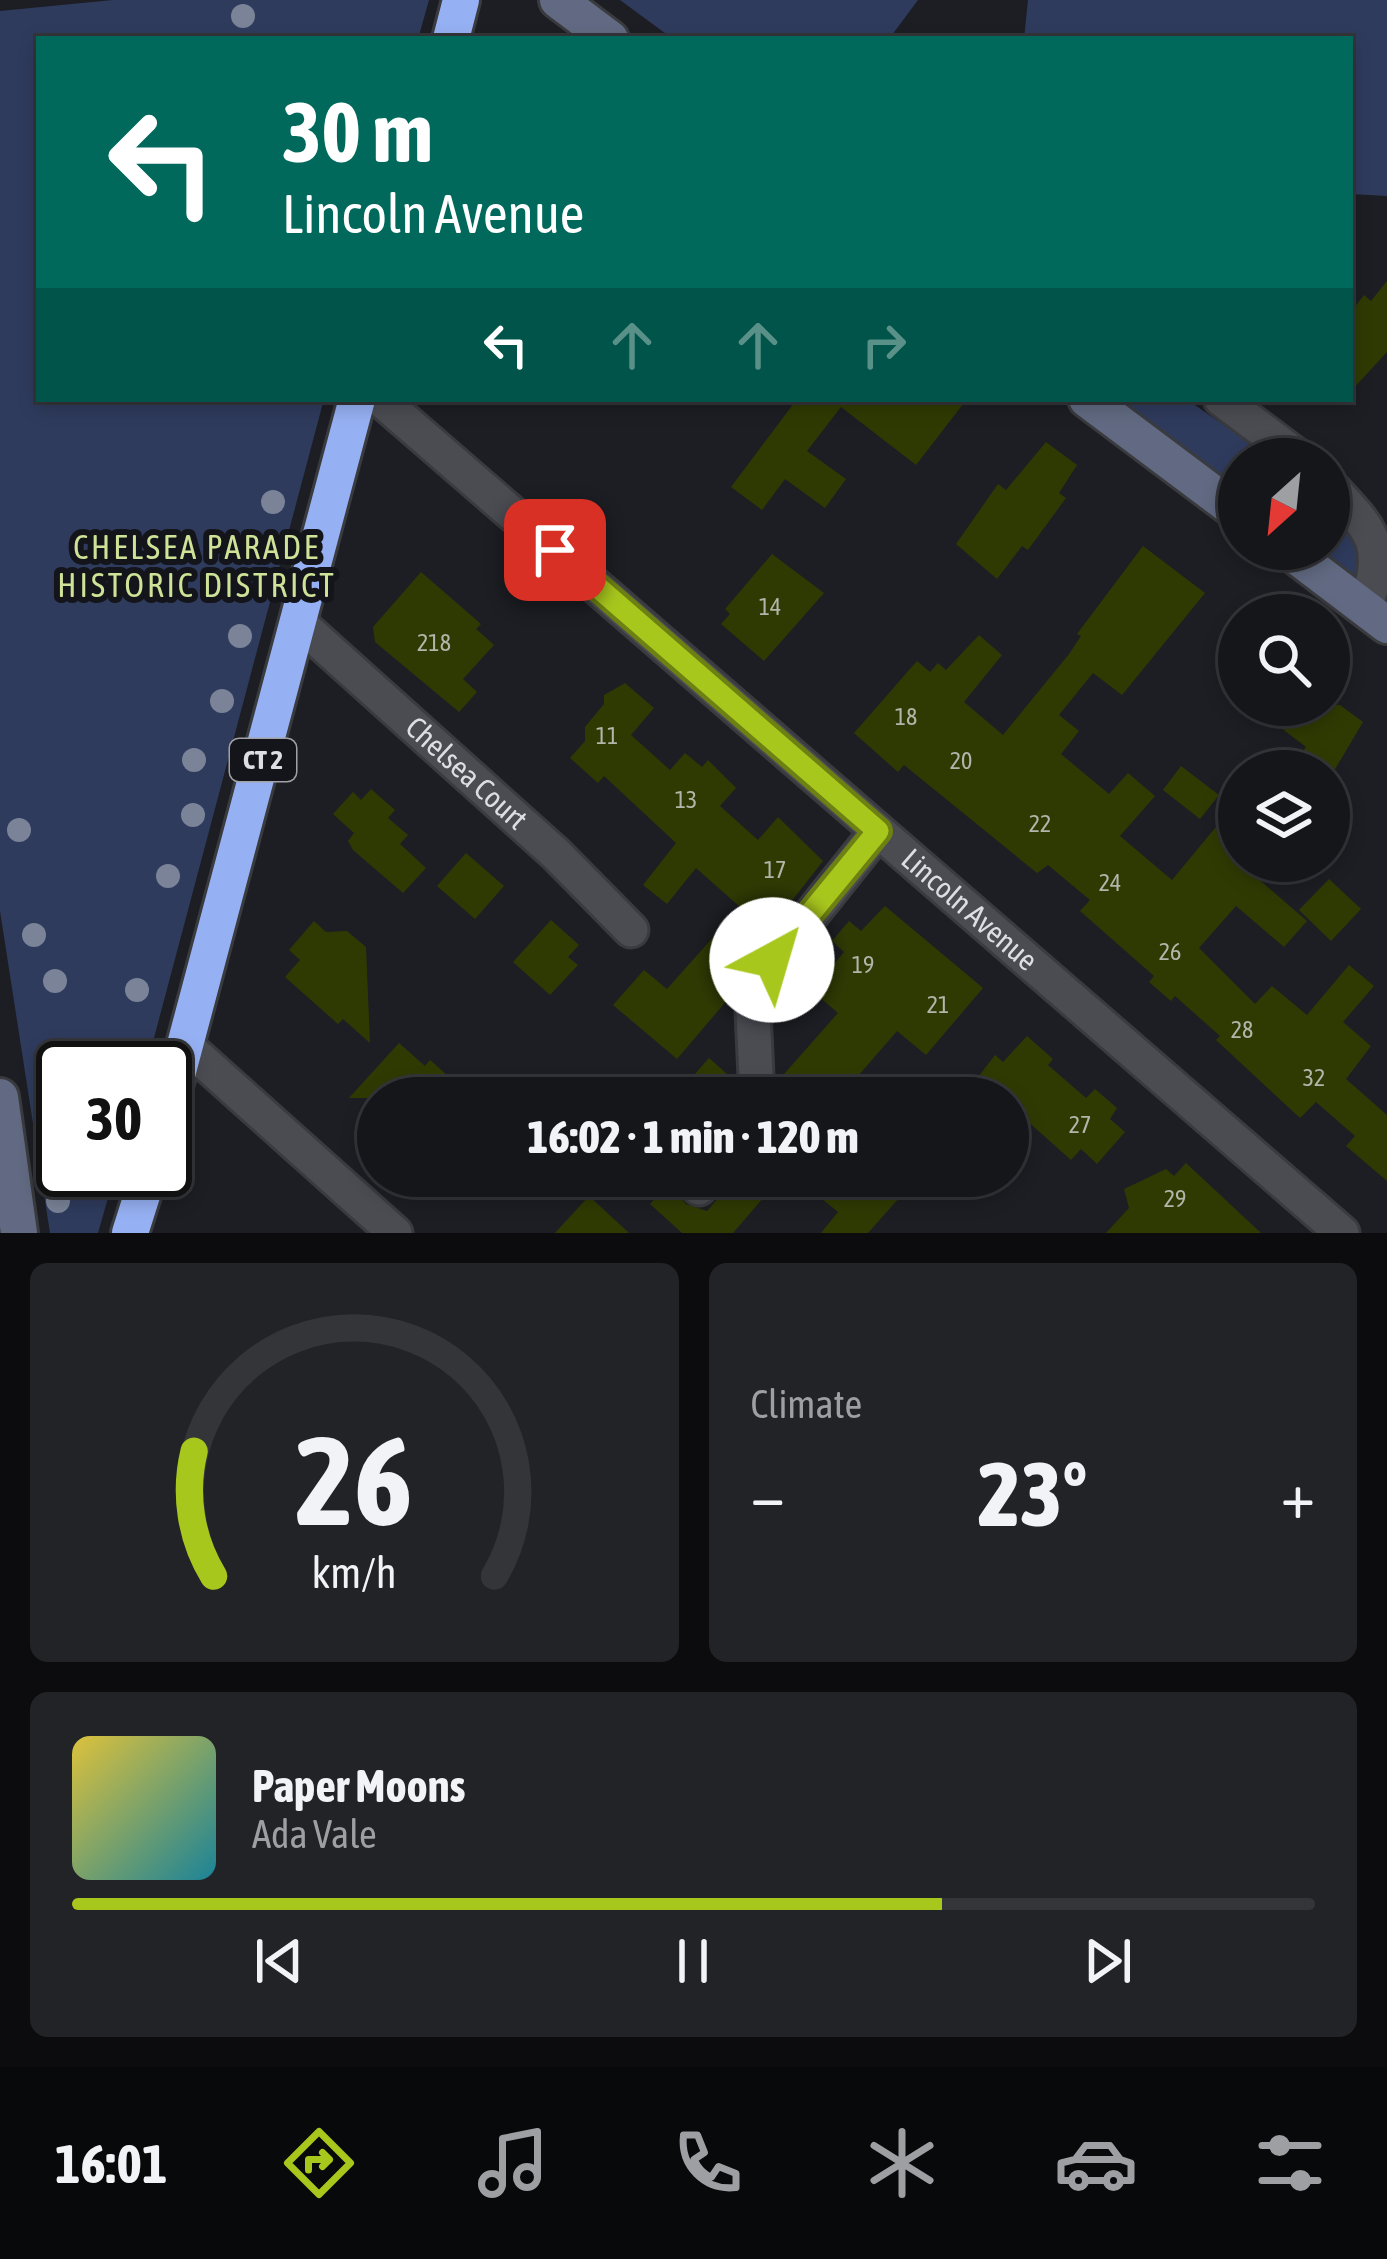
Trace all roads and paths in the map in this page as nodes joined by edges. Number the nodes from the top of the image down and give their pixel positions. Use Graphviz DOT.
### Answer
graph roads {
  1 [pos="461,0"];
  2 [pos="558,0"];
  3 [pos="452,36"];
  4 [pos="606,36"];
  5 [pos="356,402"];
  6 [pos="383,402"];
  7 [pos="1091,402"];
  8 [pos="1225,402"];
  9 [pos="1273,438"];
  10 [pos="1218,497"];
  11 [pos="1350,509"];
  12 [pos="1315,570"];
  13 [pos="1376,616"];
  14 [pos="299,623"];
  15 [pos="878,831"];
  16 [pos="632,930"];
  17 [pos="187,1041"];
  18 [pos="192,1051"];
  19 [pos="756,1077"];
  20 [pos="0,1097"];
  21 [pos="141,1197"];
  22 [pos="19,1233"];
  23 [pos="130,1233"];
  24 [pos="395,1233"];
  25 [pos="1342,1233"];
  1 -- 3 [label="highway"];
  2 -- 4 [label="street"];
  5 -- 14 [label="highway, CT 2"];
  6 -- 15 [label="street, Lincoln Avenue"];
  7 -- 10 [label="street"];
  8 -- 9 [label="street"];
  11 -- 13 [label="street"];
  12 -- 13 [label="street"];
  14 -- 16 [label="street, Chelsea Court"];
  14 -- 17 [label="highway, CT 2"];
  15 -- 19 [label="street"];
  15 -- 25 [label="street, Lincoln Avenue"];
  18 -- 24 [label="street"];
  20 -- 22 [label="street"];
  21 -- 23 [label="highway"];
}
